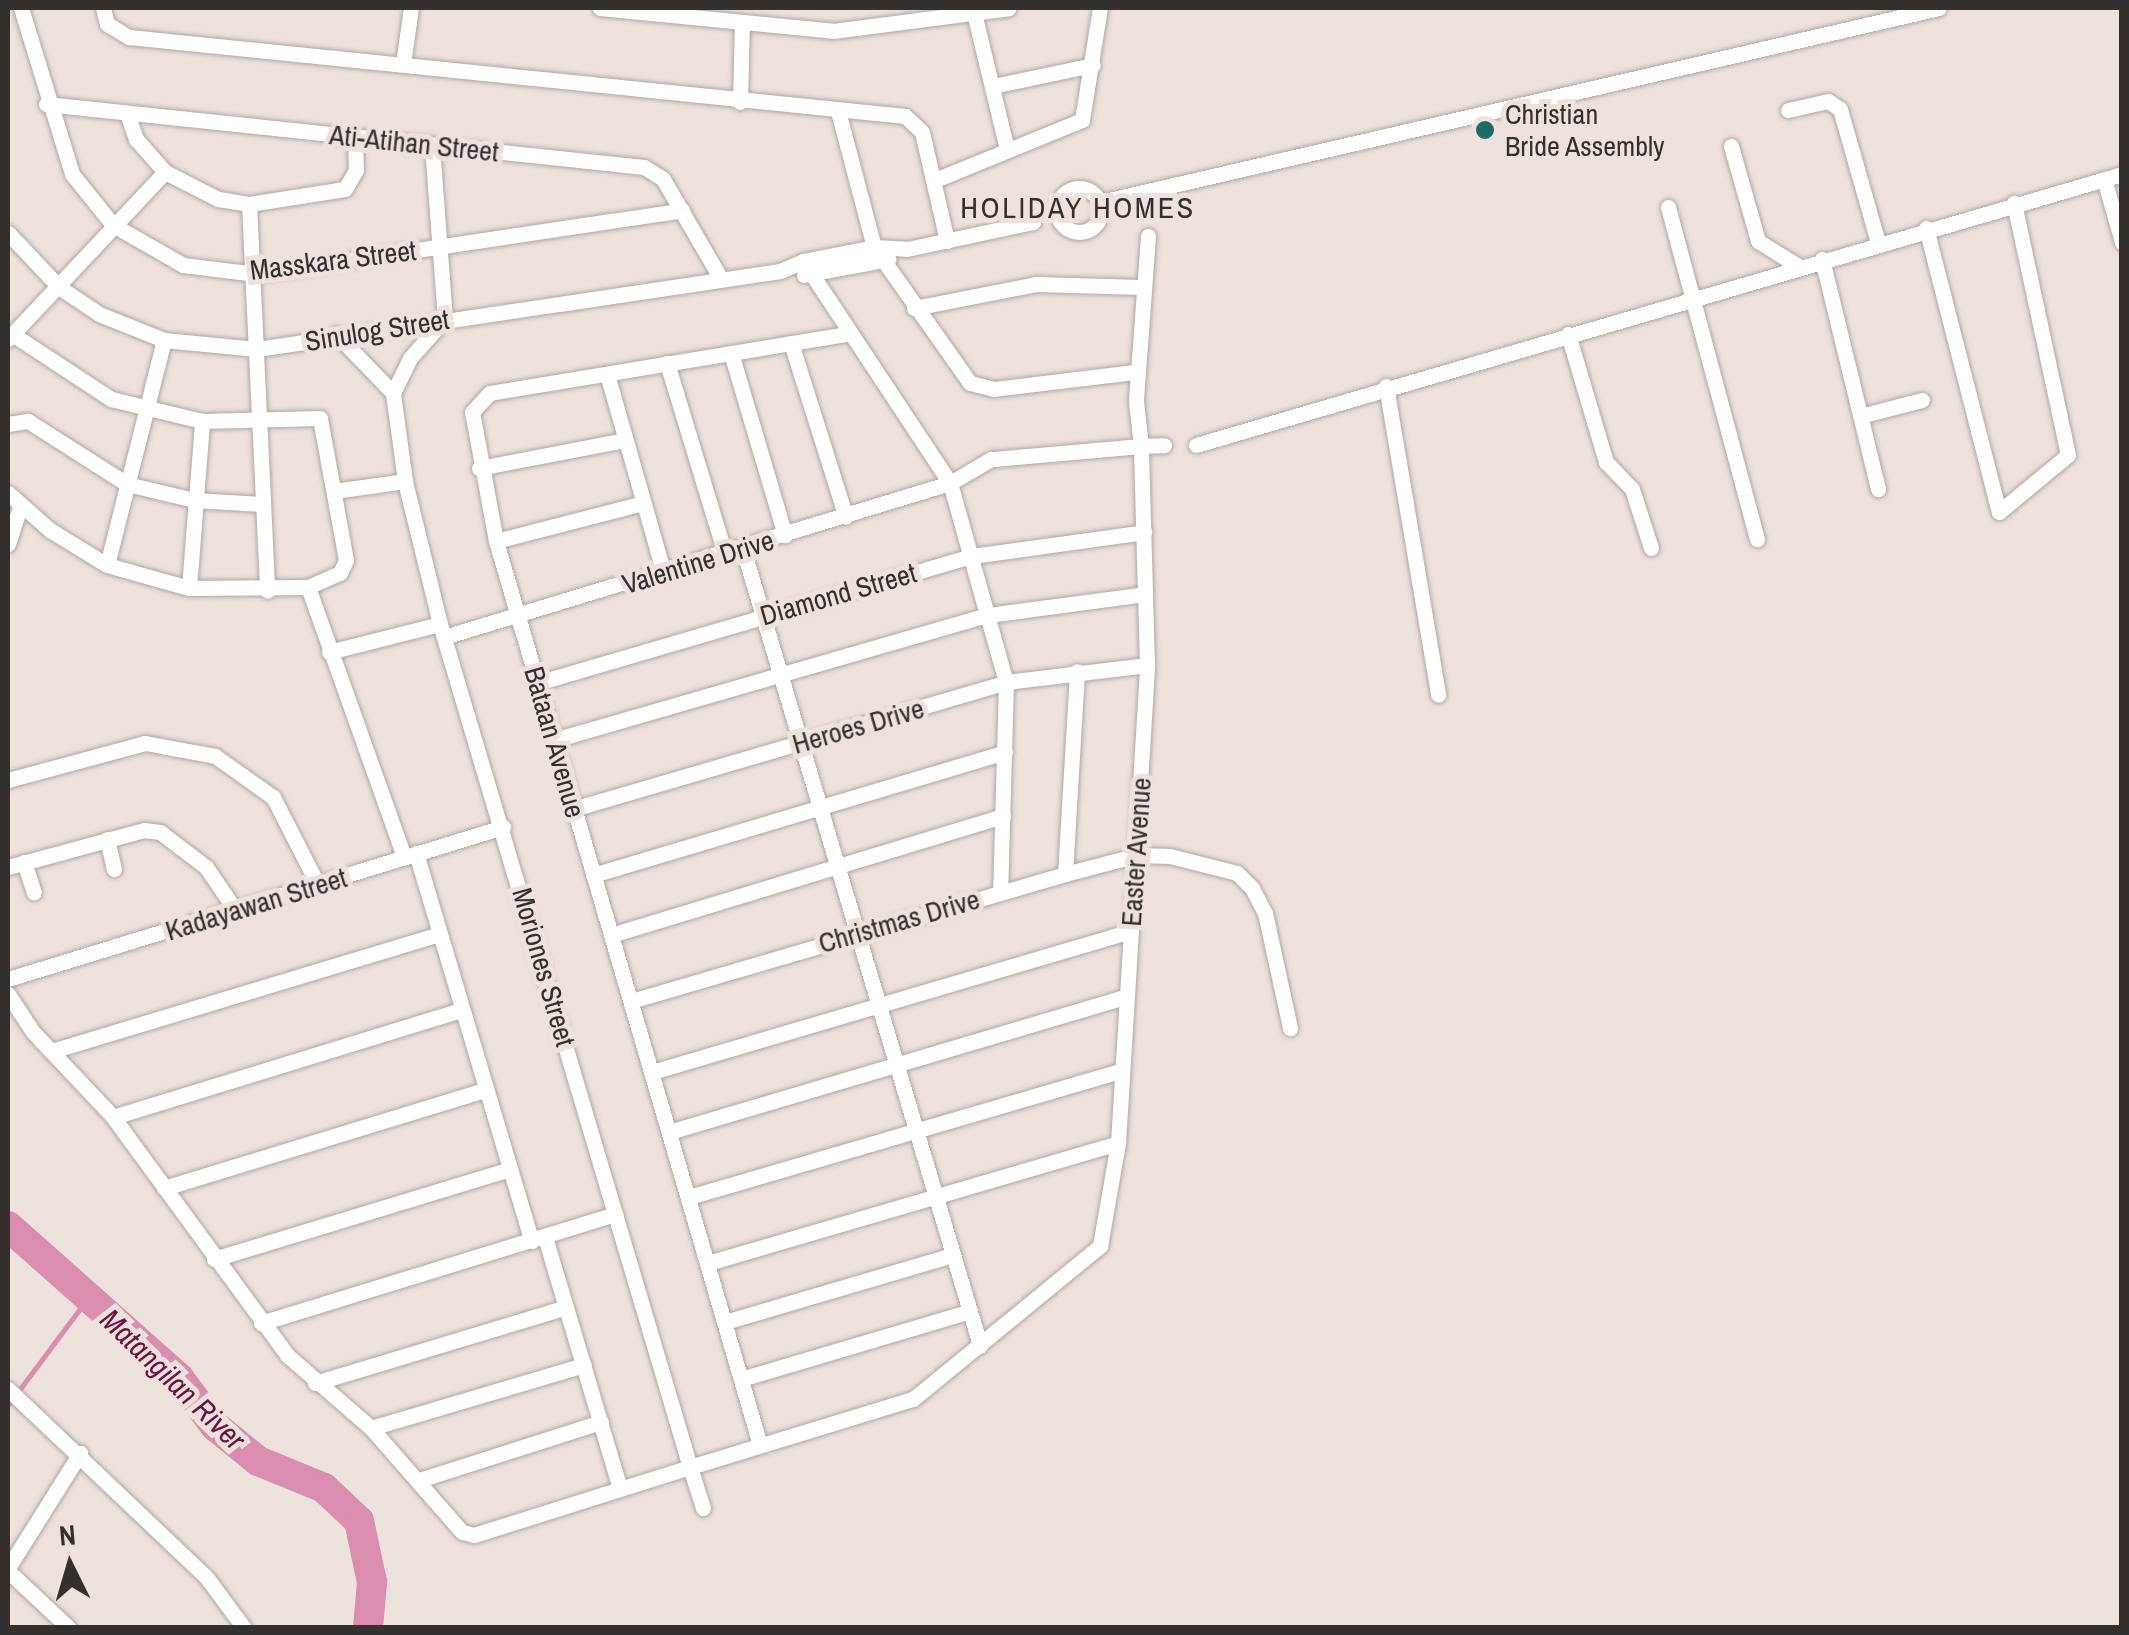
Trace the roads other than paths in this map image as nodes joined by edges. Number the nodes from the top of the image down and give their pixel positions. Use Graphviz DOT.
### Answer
graph roads {
  1 [pos="21,8"];
  2 [pos="103,8"];
  3 [pos="411,8"];
  4 [pos="600,8"];
  5 [pos="1009,8"];
  6 [pos="1100,8"];
  7 [pos="1938,8"];
  8 [pos="974,13"];
  9 [pos="742,22"];
  10 [pos="403,64"];
  11 [pos="1093,66"];
  12 [pos="993,86"];
  13 [pos="740,102"];
  14 [pos="46,104"];
  15 [pos="1788,110"];
  16 [pos="838,112"];
  17 [pos="127,113"];
  18 [pos="355,138"];
  19 [pos="432,146"];
  20 [pos="1731,146"];
  21 [pos="1007,149"];
  22 [pos="165,172"];
  23 [pos="2122,174"];
  24 [pos="2104,179"];
  25 [pos="935,180"];
  26 [pos="1100,202"];
  27 [pos="2014,203"];
  28 [pos="249,204"];
  29 [pos="1668,207"];
  30 [pos="682,210"];
  31 [pos="1046,219"];
  32 [pos="113,225"];
  33 [pos="1926,228"];
  34 [pos="8,233"];
  35 [pos="1148,236"];
  36 [pos="947,241"];
  37 [pos="1878,242"];
  38 [pos="2122,242"];
  39 [pos="438,247"];
  40 [pos="878,255"];
  41 [pos="1822,259"];
  42 [pos="1798,266"];
  43 [pos="806,268"];
  44 [pos="256,274"];
  45 [pos="721,279"];
  46 [pos="59,287"];
  47 [pos="1142,287"];
  48 [pos="1689,298"];
  49 [pos="914,308"];
  50 [pos="444,319"];
  51 [pos="336,334"];
  52 [pos="848,334"];
  53 [pos="1568,334"];
  54 [pos="10,336"];
  55 [pos="164,340"];
  56 [pos="791,344"];
  57 [pos="257,349"];
  58 [pos="731,353"];
  59 [pos="667,363"];
  60 [pos="1135,372"];
  61 [pos="607,374"];
  62 [pos="1386,386"];
  63 [pos="393,393"];
  64 [pos="1922,400"];
  65 [pos="146,409"];
  66 [pos="1860,416"];
  67 [pos="202,420"];
  68 [pos="261,420"];
  69 [pos="8,424"];
  70 [pos="624,440"];
  71 [pos="1164,445"];
  72 [pos="1142,446"];
  73 [pos="1196,446"];
  74 [pos="479,468"];
  75 [pos="405,481"];
  76 [pos="950,483"];
  77 [pos="127,484"];
  78 [pos="1878,489"];
  79 [pos="334,491"];
  80 [pos="8,492"];
  81 [pos="194,500"];
  82 [pos="642,503"];
  83 [pos="262,504"];
  84 [pos="20,507"];
  85 [pos="846,517"];
  86 [pos="1144,532"];
  87 [pos="785,535"];
  88 [pos="1757,539"];
  89 [pos="496,541"];
  90 [pos="8,544"];
  91 [pos="1650,548"];
  92 [pos="743,550"];
  93 [pos="726,554"];
  94 [pos="972,556"];
  95 [pos="108,565"];
  96 [pos="664,574"];
  97 [pos="189,588"];
  98 [pos="308,588"];
  99 [pos="266,591"];
  100 [pos="1145,594"];
  101 [pos="518,614"];
  102 [pos="764,615"];
  103 [pos="988,615"];
  104 [pos="442,630"];
  105 [pos="329,652"];
  106 [pos="1146,665"];
  107 [pos="1077,672"];
  108 [pos="782,674"];
  109 [pos="1006,682"];
  110 [pos="538,683"];
  111 [pos="1438,695"];
  112 [pos="554,740"];
  113 [pos="802,742"];
  114 [pos="1004,752"];
  115 [pos="8,780"];
  116 [pos="818,803"];
  117 [pos="574,809"];
  118 [pos="1003,816"];
  119 [pos="503,826"];
  120 [pos="107,839"];
  121 [pos="410,855"];
  122 [pos="1138,855"];
  123 [pos="24,862"];
  124 [pos="837,866"];
  125 [pos="8,867"];
  126 [pos="114,869"];
  127 [pos="1065,874"];
  128 [pos="593,875"];
  129 [pos="318,885"];
  130 [pos="34,892"];
  131 [pos="1000,892"];
  132 [pos="236,911"];
  133 [pos="1130,931"];
  134 [pos="857,933"];
  135 [pos="440,934"];
  136 [pos="611,935"];
  137 [pos="8,979"];
  138 [pos="8,994"];
  139 [pos="1125,997"];
  140 [pos="631,1001"];
  141 [pos="877,1003"];
  142 [pos="460,1010"];
  143 [pos="1290,1028"];
  144 [pos="55,1050"];
  145 [pos="896,1062"];
  146 [pos="1120,1071"];
  147 [pos="652,1072"];
  148 [pos="485,1090"];
  149 [pos="112,1118"];
  150 [pos="916,1128"];
  151 [pos="669,1132"];
  152 [pos="1118,1143"];
  153 [pos="510,1169"];
  154 [pos="164,1188"];
  155 [pos="934,1195"];
  156 [pos="689,1197"];
  157 [pos="616,1214"];
  158 [pos="538,1239"];
  159 [pos="953,1255"];
  160 [pos="214,1259"];
  161 [pos="708,1262"];
  162 [pos="566,1306"];
  163 [pos="970,1311"];
  164 [pos="725,1322"];
  165 [pos="262,1323"];
  166 [pos="980,1345"];
  167 [pos="584,1365"];
  168 [pos="741,1379"];
  169 [pos="315,1383"];
  170 [pos="8,1389"];
  171 [pos="601,1422"];
  172 [pos="371,1428"];
  173 [pos="760,1445"];
  174 [pos="80,1453"];
  175 [pos="690,1467"];
  176 [pos="419,1480"];
  177 [pos="620,1488"];
  178 [pos="703,1508"];
  179 [pos="8,1569"];
  180 [pos="69,1628"];
  181 [pos="244,1628"];
  1 -- 14 [label="street, Masskara Street"];
  2 -- 10 [label="street"];
  3 -- 10 [label="street"];
  4 -- 9 [label="street"];
  5 -- 8 [label="street"];
  6 -- 11 [label="street"];
  7 -- 26 [label="street"];
  8 -- 9 [label="street"];
  8 -- 12 [label="street"];
  9 -- 13 [label="street"];
  10 -- 13 [label="street"];
  11 -- 12 [label="street"];
  11 -- 21 [label="street"];
  12 -- 21 [label="street"];
  13 -- 16 [label="street"];
  14 -- 17 [label="street, Ati-Atihan Street"];
  14 -- 32 [label="street, Masskara Street"];
  15 -- 37 [label="street"];
  16 -- 25 [label="street"];
  16 -- 40 [label="street"];
  17 -- 18 [label="street, Ati-Atihan Street"];
  17 -- 22 [label="street"];
  18 -- 19 [label="street, Ati-Atihan Street"];
  18 -- 28 [label="street"];
  19 -- 30 [label="street, Ati-Atihan Street"];
  19 -- 39 [label="street"];
  20 -- 42 [label="street"];
  21 -- 25 [label="street"];
  22 -- 28 [label="street"];
  22 -- 32 [label="street"];
  23 -- 24 [label="street"];
  24 -- 27 [label="street"];
  24 -- 38 [label="street"];
  25 -- 36 [label="street"];
  26 -- 31 [label="street"];
  26 -- 31 [label="street"];
  27 -- 33 [label="street"];
  27 -- 33 [label="street"];
  28 -- 44 [label="street"];
  29 -- 48 [label="street"];
  30 -- 39 [label="street, Masskara Street"];
  30 -- 45 [label="street, Ati-Atihan Street"];
  31 -- 36 [label="street, Sinulog Street"];
  32 -- 44 [label="street, Masskara Street"];
  32 -- 46 [label="street"];
  33 -- 37 [label="street"];
  34 -- 46 [label="street, Sinulog Street"];
  35 -- 47 [label="street, Easter Avenue"];
  36 -- 40 [label="street, Sinulog Street"];
  37 -- 41 [label="street"];
  39 -- 44 [label="street, Masskara Street"];
  39 -- 50 [label="street"];
  40 -- 43 [label="street, Sinulog Street"];
  40 -- 49 [label="street"];
  41 -- 42 [label="street"];
  41 -- 66 [label="street"];
  42 -- 48 [label="street"];
  43 -- 45 [label="street, Sinulog Street"];
  43 -- 52 [label="street"];
  44 -- 57 [label="street"];
  45 -- 50 [label="street, Sinulog Street"];
  46 -- 54 [label="street"];
  46 -- 55 [label="street, Sinulog Street"];
  47 -- 49 [label="street"];
  47 -- 60 [label="street, Easter Avenue"];
  48 -- 53 [label="street"];
  48 -- 88 [label="street"];
  49 -- 60 [label="street"];
  50 -- 51 [label="street, Sinulog Street"];
  50 -- 63 [label="street"];
  51 -- 57 [label="street, Sinulog Street"];
  51 -- 63 [label="street"];
  52 -- 56 [label="street, Bataan Avenue"];
  52 -- 76 [label="street"];
  53 -- 62 [label="street"];
  53 -- 91 [label="street"];
  54 -- 65 [label="street"];
  55 -- 57 [label="street, Sinulog Street"];
  55 -- 65 [label="street"];
  56 -- 58 [label="street, Bataan Avenue"];
  56 -- 85 [label="street"];
  57 -- 68 [label="street"];
  58 -- 59 [label="street, Bataan Avenue"];
  58 -- 87 [label="street"];
  59 -- 61 [label="street, Bataan Avenue"];
  59 -- 93 [label="street"];
  60 -- 72 [label="street, Easter Avenue"];
  61 -- 70 [label="street"];
  61 -- 74 [label="street, Bataan Avenue"];
  62 -- 73 [label="street"];
  62 -- 111 [label="street"];
  63 -- 75 [label="street, Moriones Street"];
  64 -- 66 [label="street"];
  65 -- 67 [label="street"];
  65 -- 77 [label="street"];
  66 -- 78 [label="street"];
  67 -- 68 [label="street"];
  67 -- 81 [label="street"];
  68 -- 79 [label="street"];
  68 -- 83 [label="street"];
  69 -- 77 [label="street"];
  70 -- 74 [label="street"];
  70 -- 82 [label="street"];
  71 -- 72 [label="street"];
  72 -- 76 [label="street"];
  72 -- 86 [label="street, Easter Avenue"];
  74 -- 89 [label="street, Bataan Avenue"];
  75 -- 79 [label="street"];
  75 -- 104 [label="street, Moriones Street"];
  76 -- 85 [label="street, Valentine Drive"];
  76 -- 94 [label="street"];
  77 -- 81 [label="street"];
  77 -- 95 [label="street"];
  79 -- 98 [label="street"];
  80 -- 84 [label="street"];
  81 -- 83 [label="street"];
  81 -- 97 [label="street"];
  82 -- 89 [label="street"];
  82 -- 96 [label="street"];
  83 -- 99 [label="street"];
  84 -- 90 [label="street"];
  84 -- 95 [label="street"];
  85 -- 87 [label="street, Valentine Drive"];
  86 -- 94 [label="street, Diamond Street"];
  86 -- 100 [label="street, Easter Avenue"];
  87 -- 92 [label="street, Valentine Drive"];
  89 -- 101 [label="street, Bataan Avenue"];
  92 -- 93 [label="street, Valentine Drive"];
  92 -- 102 [label="street"];
  93 -- 96 [label="street, Valentine Drive"];
  94 -- 102 [label="street, Diamond Street"];
  94 -- 103 [label="street"];
  95 -- 97 [label="street"];
  96 -- 101 [label="street, Valentine Drive"];
  97 -- 99 [label="street"];
  98 -- 99 [label="street"];
  98 -- 105 [label="street"];
  100 -- 103 [label="street"];
  100 -- 106 [label="street, Easter Avenue"];
  101 -- 104 [label="street, Valentine Drive"];
  101 -- 110 [label="street, Bataan Avenue"];
  102 -- 108 [label="street"];
  102 -- 110 [label="street, Diamond Street"];
  103 -- 108 [label="street"];
  103 -- 109 [label="street"];
  104 -- 105 [label="street, Valentine Drive"];
  104 -- 119 [label="street, Moriones Street"];
  105 -- 121 [label="street"];
  106 -- 107 [label="street, Heroes Drive"];
  106 -- 122 [label="street, Easter Avenue"];
  107 -- 109 [label="street, Heroes Drive"];
  107 -- 127 [label="street"];
  108 -- 112 [label="street"];
  108 -- 113 [label="street"];
  109 -- 113 [label="street, Heroes Drive"];
  109 -- 114 [label="street"];
  110 -- 112 [label="street, Bataan Avenue"];
  112 -- 117 [label="street, Bataan Avenue"];
  113 -- 116 [label="street"];
  113 -- 117 [label="street, Heroes Drive"];
  114 -- 116 [label="street"];
  114 -- 118 [label="street"];
  115 -- 129 [label="street"];
  116 -- 124 [label="street"];
  116 -- 128 [label="street"];
  117 -- 128 [label="street, Bataan Avenue"];
  118 -- 124 [label="street"];
  118 -- 131 [label="street"];
  119 -- 121 [label="street, Kadayawan Street"];
  119 -- 157 [label="street, Moriones Street"];
  120 -- 123 [label="street"];
  120 -- 126 [label="street"];
  120 -- 132 [label="street"];
  121 -- 129 [label="street, Kadayawan Street"];
  121 -- 135 [label="street"];
  122 -- 127 [label="street, Christmas Drive"];
  122 -- 133 [label="street, Easter Avenue"];
  122 -- 143 [label="street, Christmas Drive"];
  123 -- 125 [label="street"];
  123 -- 130 [label="street"];
  124 -- 134 [label="street"];
  124 -- 136 [label="street"];
  127 -- 131 [label="street, Christmas Drive"];
  128 -- 136 [label="street, Bataan Avenue"];
  129 -- 132 [label="street, Kadayawan Street"];
  131 -- 134 [label="street, Christmas Drive"];
  132 -- 137 [label="street, Kadayawan Street"];
  133 -- 139 [label="street, Easter Avenue"];
  133 -- 141 [label="street"];
  134 -- 140 [label="street, Christmas Drive"];
  134 -- 141 [label="street"];
  135 -- 142 [label="street"];
  135 -- 144 [label="street"];
  136 -- 140 [label="street, Bataan Avenue"];
  138 -- 144 [label="street"];
  139 -- 145 [label="street"];
  139 -- 146 [label="street, Easter Avenue"];
  140 -- 147 [label="street, Bataan Avenue"];
  141 -- 145 [label="street"];
  141 -- 147 [label="street"];
  142 -- 148 [label="street"];
  142 -- 149 [label="street"];
  144 -- 149 [label="street"];
  145 -- 150 [label="street"];
  145 -- 151 [label="street"];
  146 -- 150 [label="street"];
  146 -- 152 [label="street, Easter Avenue"];
  147 -- 151 [label="street, Bataan Avenue"];
  148 -- 153 [label="street"];
  148 -- 154 [label="street"];
  149 -- 154 [label="street"];
  150 -- 155 [label="street"];
  150 -- 156 [label="street"];
  151 -- 156 [label="street, Bataan Avenue"];
  152 -- 155 [label="street"];
  152 -- 166 [label="street, Easter Avenue"];
  153 -- 158 [label="street"];
  153 -- 160 [label="street"];
  154 -- 160 [label="street"];
  155 -- 159 [label="street"];
  155 -- 161 [label="street"];
  156 -- 161 [label="street, Bataan Avenue"];
  157 -- 158 [label="street"];
  157 -- 175 [label="street, Moriones Street"];
  158 -- 162 [label="street"];
  158 -- 165 [label="street"];
  159 -- 163 [label="street"];
  159 -- 164 [label="street"];
  160 -- 165 [label="street"];
  161 -- 164 [label="street, Bataan Avenue"];
  162 -- 167 [label="street"];
  162 -- 169 [label="street"];
  163 -- 166 [label="street"];
  163 -- 168 [label="street"];
  164 -- 168 [label="street, Bataan Avenue"];
  165 -- 169 [label="street"];
  166 -- 173 [label="street, Easter Avenue"];
  167 -- 171 [label="street"];
  167 -- 172 [label="street"];
  168 -- 173 [label="street, Bataan Avenue"];
  169 -- 172 [label="street"];
  170 -- 174 [label="street"];
  171 -- 176 [label="street"];
  171 -- 177 [label="street"];
  172 -- 176 [label="street"];
  173 -- 175 [label="street, Easter Avenue"];
  174 -- 179 [label="street"];
  174 -- 181 [label="street"];
  175 -- 177 [label="street"];
  175 -- 178 [label="street, Moriones Street"];
  176 -- 177 [label="street"];
  179 -- 180 [label="street"];
}
